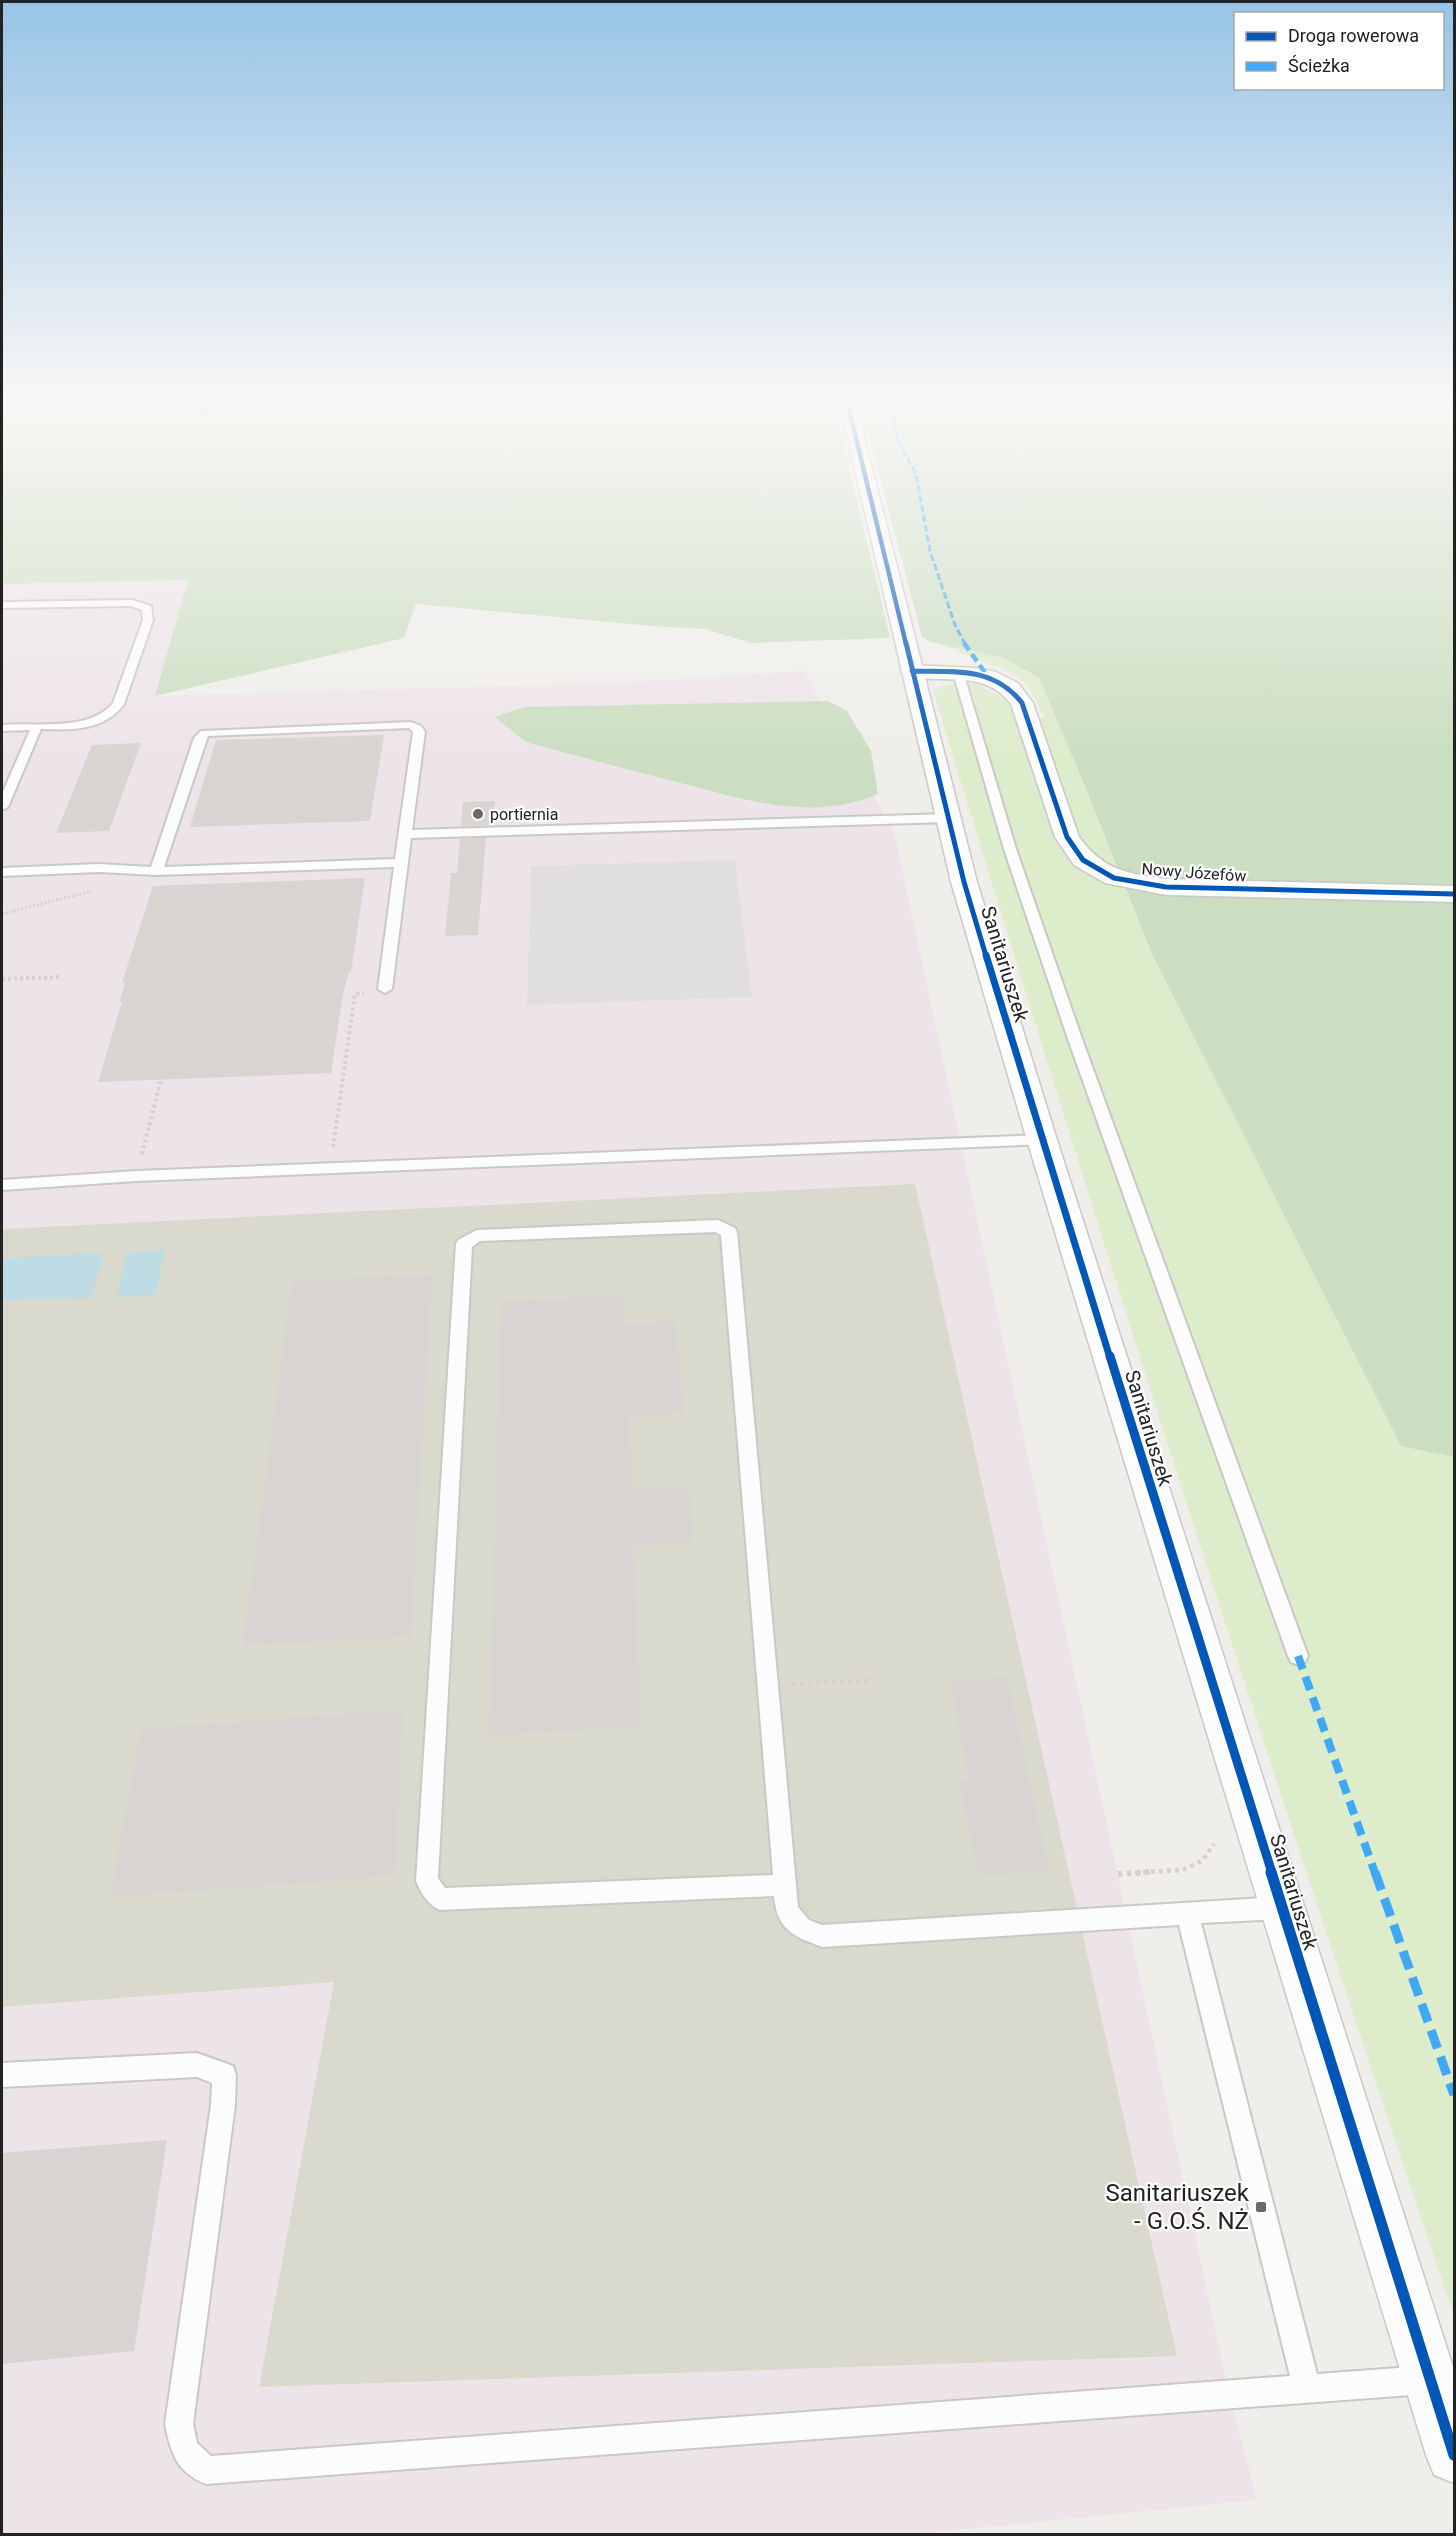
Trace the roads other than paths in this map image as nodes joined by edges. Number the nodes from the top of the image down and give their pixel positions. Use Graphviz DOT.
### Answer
graph roads {
  1 [pos="875,519"];
  2 [pos="2,605"];
  3 [pos="912,671"];
  4 [pos="958,672"];
  5 [pos="37,726"];
  6 [pos="2,728"];
  7 [pos="2,807"];
  8 [pos="948,818"];
  9 [pos="405,834"];
  10 [pos="401,863"];
  11 [pos="2,872"];
  12 [pos="156,872"];
  13 [pos="1455,894"];
  14 [pos="385,989"];
  15 [pos="1042,1140"];
  16 [pos="2,1185"];
  17 [pos="1298,1656"];
  18 [pos="785,1885"];
  19 [pos="1282,1908"];
  20 [pos="1187,1913"];
  21 [pos="2,2075"];
  22 [pos="1431,2380"];
  23 [pos="1307,2388"];
  24 [pos="1455,2455"];
  1 -- 3 [label="street, Sanitariuszek"];
  2 -- 5 [label="lane"];
  3 -- 4 [label="street, Nowy Józefów"];
  3 -- 8 [label="street, Sanitariuszek"];
  4 -- 13 [label="street, Nowy Józefów"];
  4 -- 17 [label="lane"];
  5 -- 6 [label="lane"];
  5 -- 7 [label="lane"];
  8 -- 9 [label="lane"];
  8 -- 15 [label="street, Sanitariuszek"];
  9 -- 10 [label="lane"];
  9 -- 12 [label="lane"];
  10 -- 12 [label="lane"];
  10 -- 14 [label="lane"];
  11 -- 12 [label="lane"];
  15 -- 16 [label="lane"];
  15 -- 19 [label="street, Sanitariuszek"];
  18 -- 18 [label="lane"];
  18 -- 20 [label="lane"];
  19 -- 20 [label="lane"];
  19 -- 22 [label="street, Sanitariuszek"];
  20 -- 23 [label="lane"];
  21 -- 23 [label="lane"];
  22 -- 23 [label="lane"];
  22 -- 24 [label="street, Sanitariuszek"];
}
